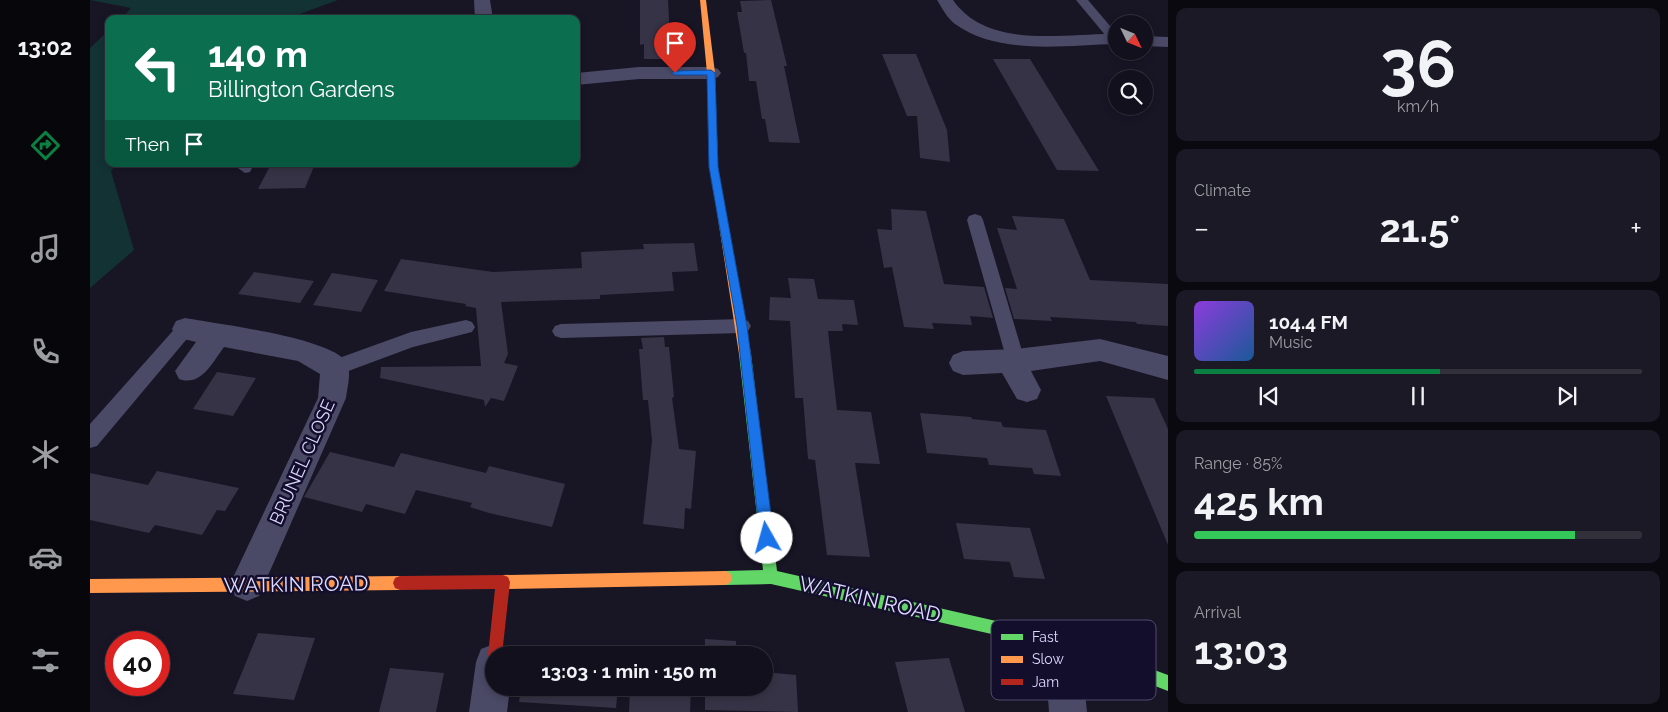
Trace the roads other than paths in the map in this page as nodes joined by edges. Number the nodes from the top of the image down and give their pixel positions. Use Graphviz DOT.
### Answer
graph roads {
  1 [pos="482,0"];
  2 [pos="703,0"];
  3 [pos="945,0"];
  4 [pos="1082,0"];
  5 [pos="484,15"];
  6 [pos="1108,30"];
  7 [pos="1108,39"];
  8 [pos="1153,41"];
  9 [pos="1168,42"];
  10 [pos="711,73"];
  11 [pos="580,79"];
  12 [pos="976,220"];
  13 [pos="742,326"];
  14 [pos="466,327"];
  15 [pos="185,330"];
  16 [pos="561,331"];
  17 [pos="217,336"];
  18 [pos="1013,361"];
  19 [pos="963,363"];
  20 [pos="335,368"];
  21 [pos="1168,368"];
  22 [pos="189,371"];
  23 [pos="1027,390"];
  24 [pos="90,439"];
  25 [pos="772,577"];
  26 [pos="503,582"];
  27 [pos="247,584"];
  28 [pos="90,586"];
  29 [pos="991,627"];
  30 [pos="495,646"];
  31 [pos="1156,678"];
  32 [pos="1168,683"];
  33 [pos="490,696"];
  34 [pos="488,712"];
  1 -- 5 [label="street"];
  2 -- 10 [label="street"];
  3 -- 7 [label="street"];
  4 -- 6 [label="lane"];
  8 -- 9 [label="street"];
  10 -- 11 [label="street"];
  10 -- 13 [label="street"];
  12 -- 18 [label="lane"];
  13 -- 16 [label="lane"];
  13 -- 25 [label="street"];
  14 -- 20 [label="lane"];
  15 -- 17 [label="street"];
  15 -- 24 [label="lane"];
  17 -- 20 [label="street"];
  17 -- 22 [label="street"];
  18 -- 19 [label="street"];
  18 -- 21 [label="street"];
  18 -- 23 [label="street"];
  20 -- 27 [label="street, BRUNEL CLOSE"];
  25 -- 26 [label="street, WATKIN ROAD"];
  25 -- 29 [label="street, WATKIN ROAD"];
  26 -- 27 [label="street, WATKIN ROAD"];
  26 -- 30 [label="street"];
  27 -- 28 [label="street, WATKIN ROAD"];
  31 -- 32 [label="street, WATKIN ROAD"];
  33 -- 34 [label="street"];
}
